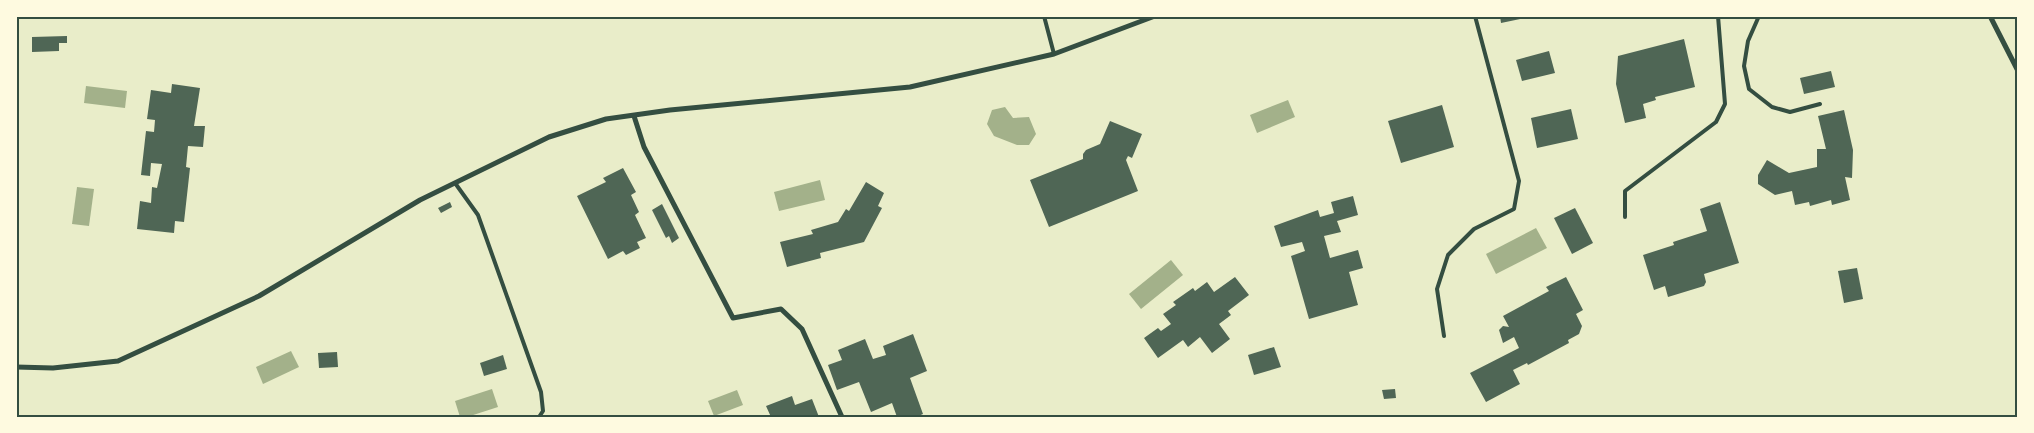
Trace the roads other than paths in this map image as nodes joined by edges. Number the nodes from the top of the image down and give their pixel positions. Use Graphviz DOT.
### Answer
graph roads {
  1 [pos="1044,16"];
  2 [pos="1155,16"];
  3 [pos="1475,16"];
  4 [pos="1718,16"];
  5 [pos="1759,16"];
  6 [pos="1990,16"];
  7 [pos="1054,54"];
  8 [pos="2018,71"];
  9 [pos="1820,104"];
  10 [pos="634,116"];
  11 [pos="456,183"];
  12 [pos="1625,216"];
  13 [pos="1444,336"];
  14 [pos="16,367"];
  15 [pos="539,417"];
  16 [pos="842,417"];
  1 -- 7 [label="lane"];
  2 -- 7 [label="street"];
  3 -- 13 [label="lane"];
  4 -- 12 [label="lane"];
  5 -- 9 [label="lane"];
  6 -- 8 [label="street"];
  7 -- 10 [label="street"];
  10 -- 11 [label="street"];
  10 -- 16 [label="street"];
  11 -- 14 [label="street"];
  11 -- 15 [label="lane"];
}
